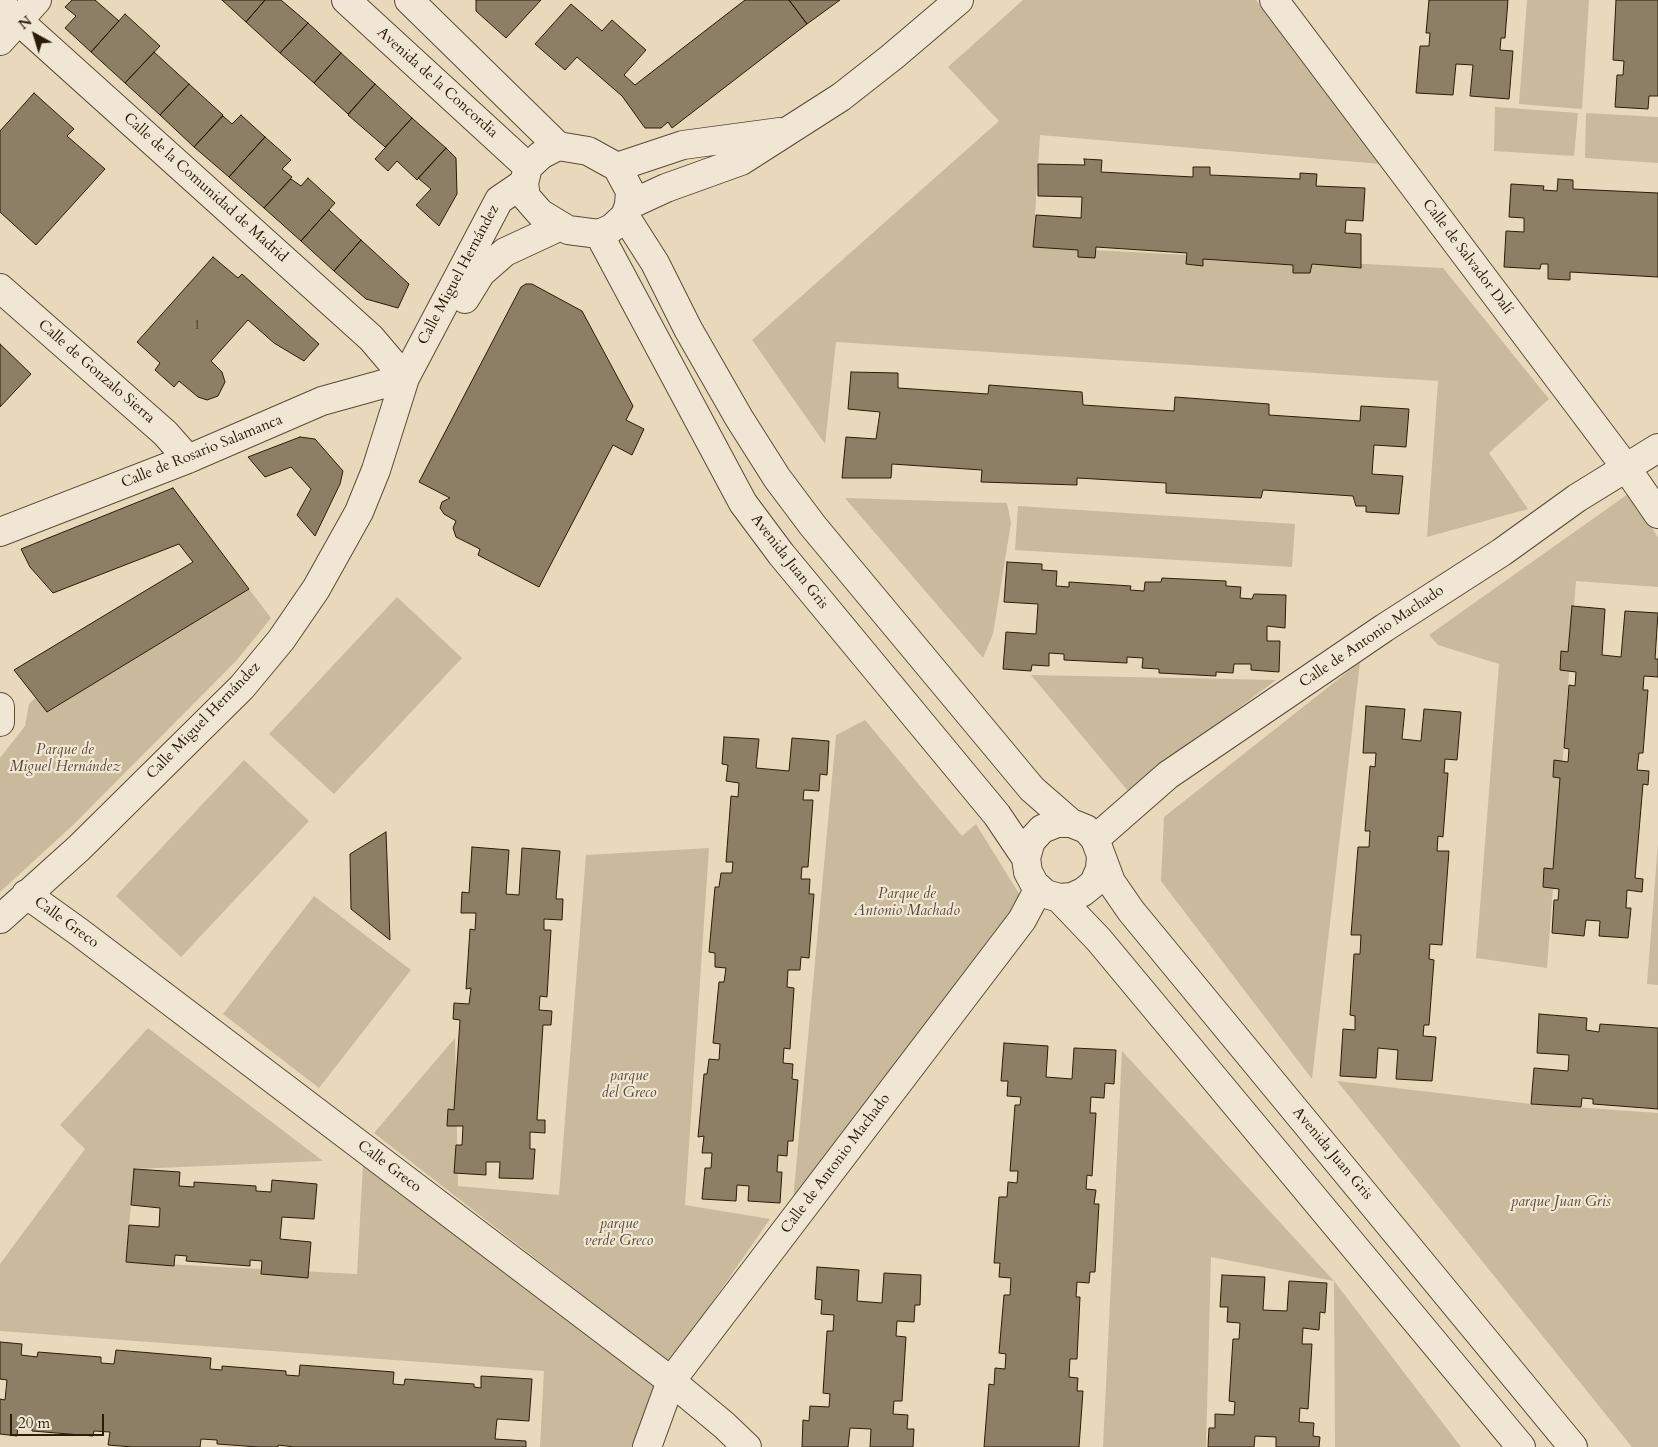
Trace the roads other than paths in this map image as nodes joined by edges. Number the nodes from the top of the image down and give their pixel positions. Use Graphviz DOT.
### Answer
graph roads {
  1 [pos="37,0"];
  2 [pos="346,0"];
  3 [pos="959,0"];
  4 [pos="1274,0"];
  5 [pos="419,3"];
  6 [pos="9,12"];
  7 [pos="0,41"];
  8 [pos="786,132"];
  9 [pos="558,146"];
  10 [pos="617,167"];
  11 [pos="526,175"];
  12 [pos="627,211"];
  13 [pos="561,226"];
  14 [pos="599,234"];
  15 [pos="0,288"];
  16 [pos="405,378"];
  17 [pos="1658,448"];
  18 [pos="188,459"];
  19 [pos="1627,469"];
  20 [pos="1658,514"];
  21 [pos="0,532"];
  22 [pos="1072,823"];
  23 [pos="1098,847"];
  24 [pos="1026,858"];
  25 [pos="1049,893"];
  26 [pos="26,894"];
  27 [pos="0,919"];
  28 [pos="671,1381"];
  29 [pos="647,1447"];
  30 [pos="747,1447"];
  31 [pos="1521,1447"];
  32 [pos="1573,1447"];
  1 -- 6 [label="street"];
  2 -- 11 [label="street, Avenida de la Concordia"];
  3 -- 8 [label="street"];
  4 -- 19 [label="street, Calle de Salvador Dalí"];
  5 -- 9 [label="street"];
  6 -- 7 [label="street"];
  6 -- 16 [label="street, Calle de la Comunidad de Madrid"];
  8 -- 10 [label="street"];
  8 -- 12 [label="street"];
  9 -- 10 [label="street"];
  9 -- 11 [label="street"];
  10 -- 12 [label="street"];
  11 -- 13 [label="street"];
  11 -- 16 [label="street, Calle Miguel Hernández"];
  12 -- 14 [label="street"];
  12 -- 22 [label="street"];
  13 -- 14 [label="street"];
  13 -- 16 [label="street, Calle Miguel Hernández"];
  14 -- 24 [label="street, Avenida Juan Gris"];
  15 -- 18 [label="street, Calle de Gonzalo Sierra"];
  16 -- 18 [label="street, Calle de Rosario Salamanca"];
  16 -- 26 [label="street, Calle Miguel Hernández"];
  17 -- 19 [label="street, Calle de Antonio Machado"];
  18 -- 21 [label="street, Calle de Rosario Salamanca"];
  19 -- 20 [label="street, Calle de Salvador Dalí"];
  19 -- 23 [label="street, Calle de Antonio Machado"];
  22 -- 23 [label="street"];
  22 -- 24 [label="street"];
  23 -- 25 [label="street"];
  23 -- 32 [label="street, Avenida Juan Gris"];
  24 -- 25 [label="street, Avenida Juan Gris"];
  25 -- 28 [label="street, Calle de Antonio Machado"];
  25 -- 31 [label="street, Avenida Juan Gris"];
  26 -- 27 [label="street, Calle Miguel Hernández"];
  26 -- 28 [label="street, Calle Greco"];
  28 -- 29 [label="street, Calle de Antonio Machado"];
  28 -- 30 [label="street, Calle Greco"];
}
